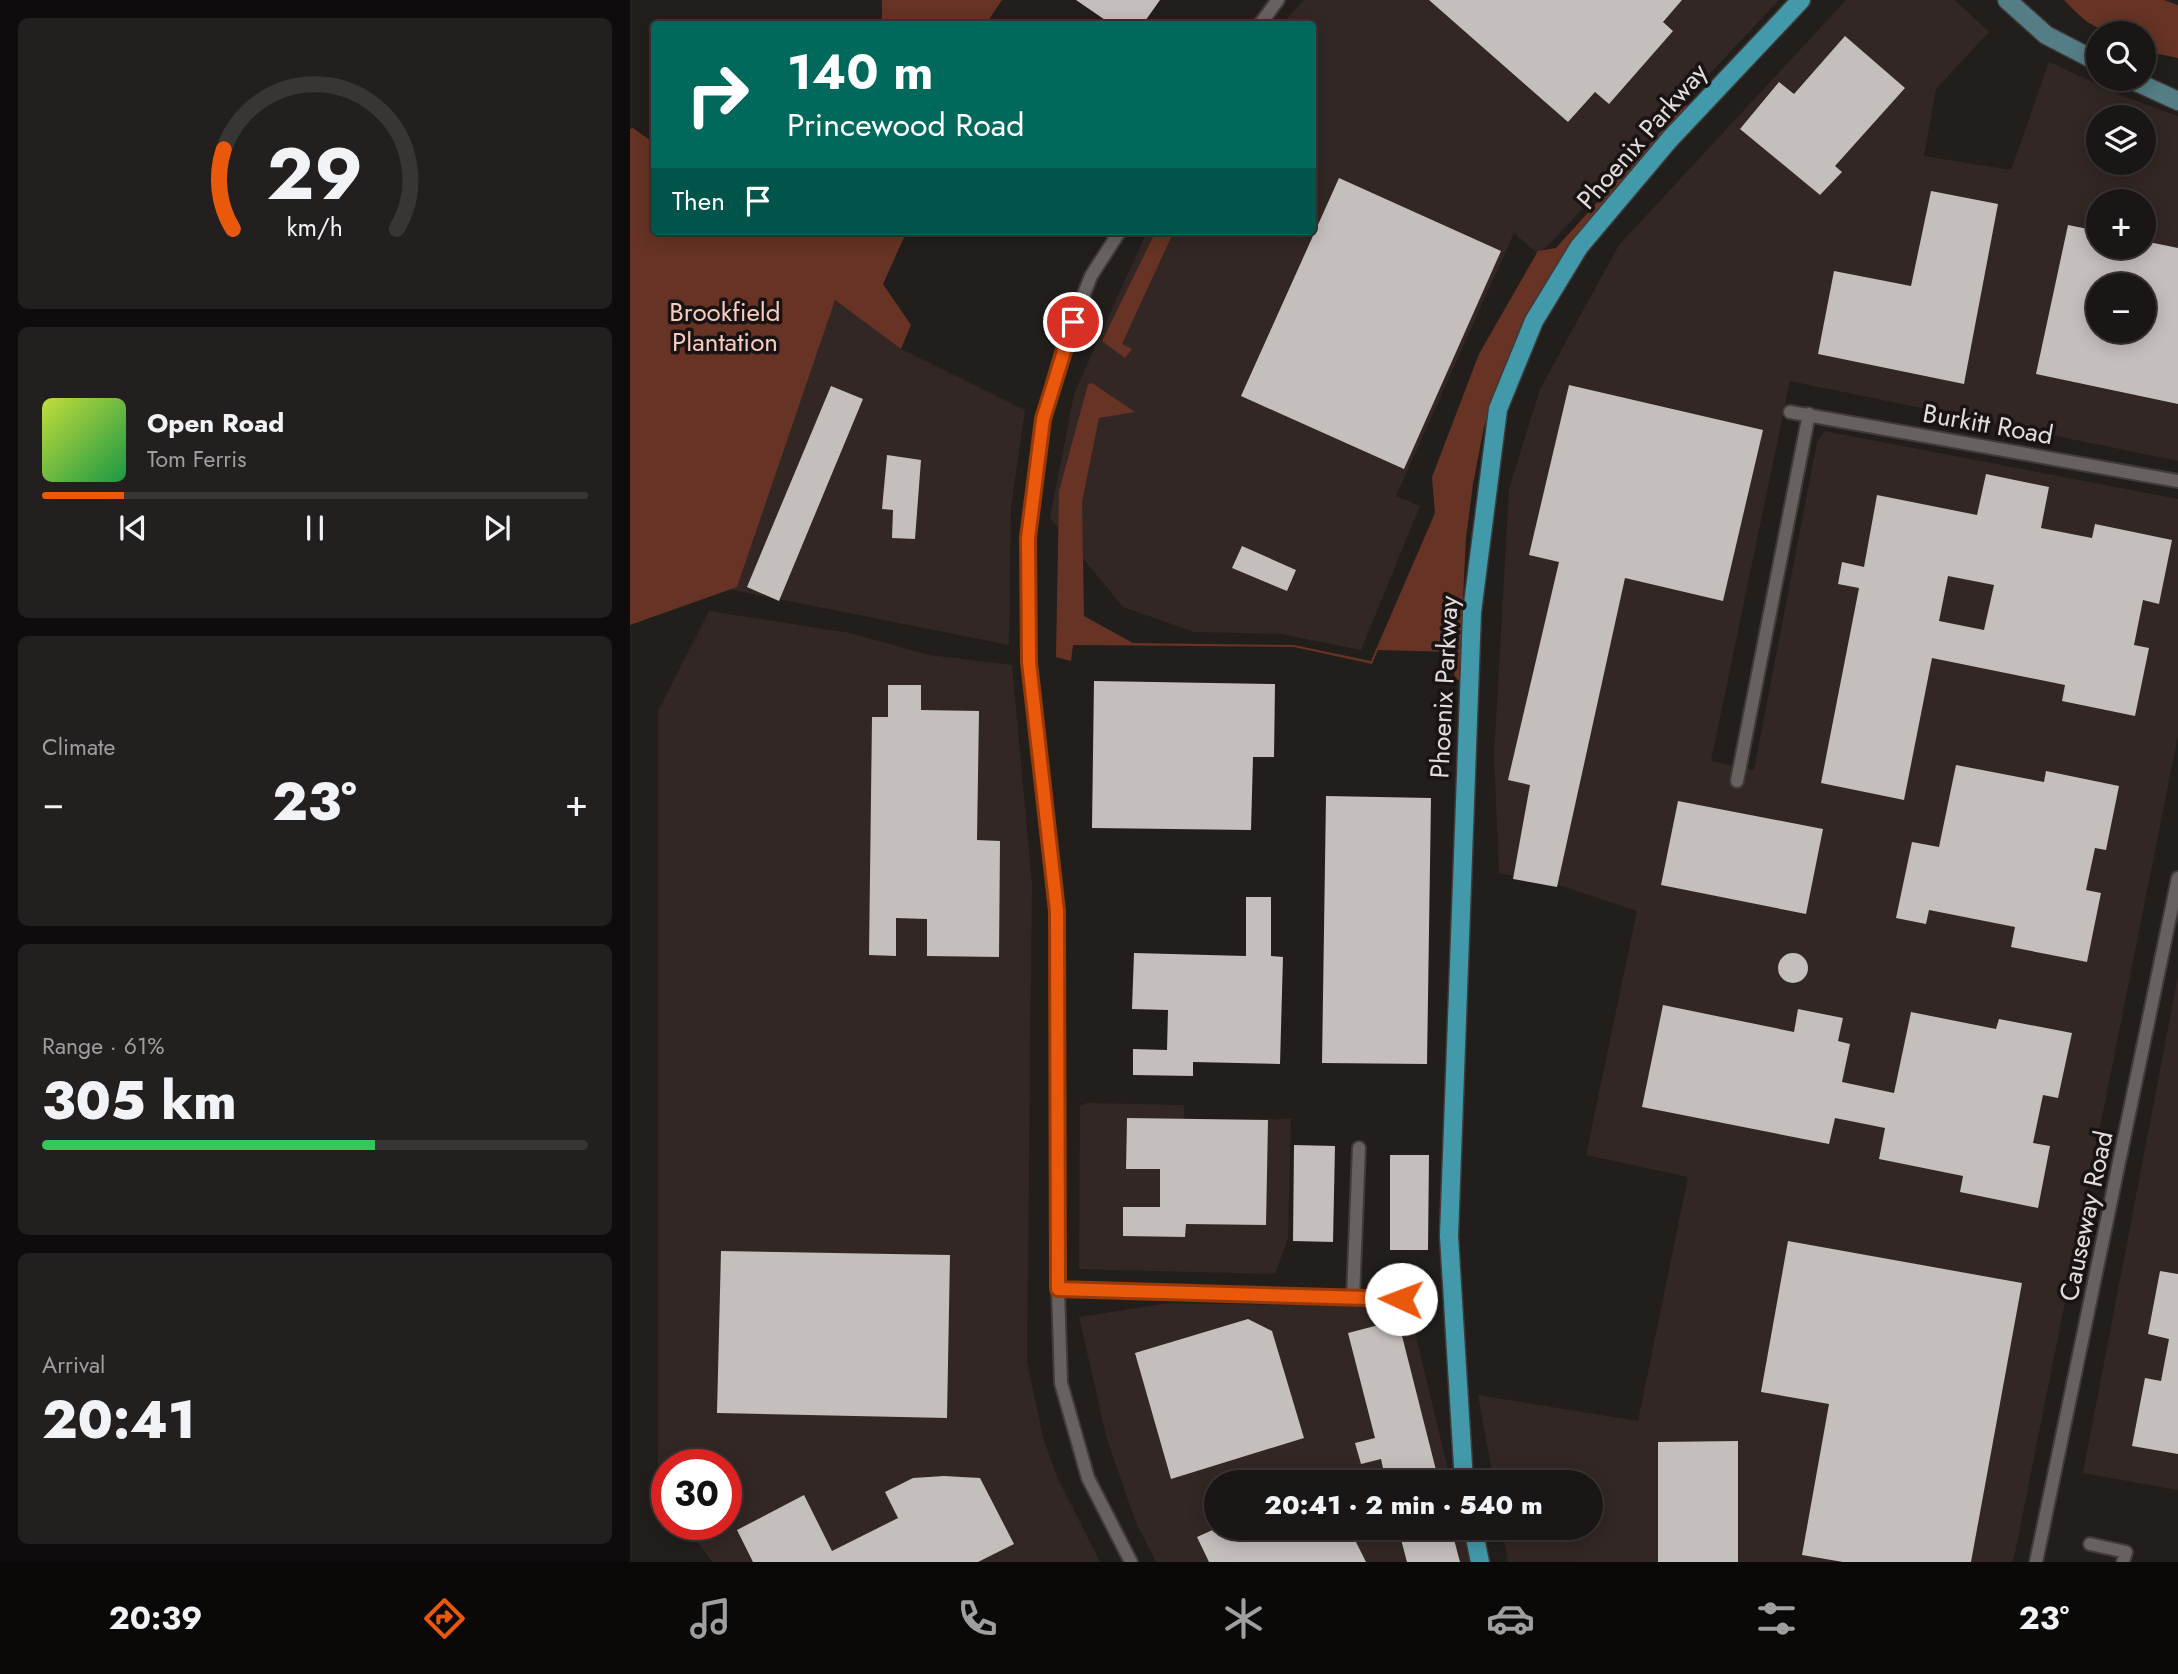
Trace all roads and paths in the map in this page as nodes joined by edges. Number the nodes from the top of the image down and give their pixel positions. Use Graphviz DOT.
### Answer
graph roads {
  1 [pos="1278,0"];
  2 [pos="1801,0"];
  3 [pos="2007,0"];
  4 [pos="1262,21"];
  5 [pos="2086,56"];
  6 [pos="2156,91"];
  7 [pos="2178,101"];
  8 [pos="1117,235"];
  9 [pos="1790,412"];
  10 [pos="1810,414"];
  11 [pos="2178,481"];
  12 [pos="1737,781"];
  13 [pos="2178,878"];
  14 [pos="1359,1148"];
  15 [pos="1058,1289"];
  16 [pos="1353,1297"];
  17 [pos="1401,1299"];
  18 [pos="1463,1470"];
  19 [pos="1475,1540"];
  20 [pos="2090,1544"];
  21 [pos="1131,1562"];
  22 [pos="1480,1562"];
  23 [pos="2036,1562"];
  24 [pos="2123,1562"];
  1 -- 4 [label="street"];
  2 -- 18 [label="main road, Phoenix Parkway"];
  3 -- 5 [label="street"];
  6 -- 7 [label="street"];
  8 -- 15 [label="street"];
  9 -- 10 [label="street, Burkitt Road"];
  10 -- 11 [label="street, Burkitt Road"];
  10 -- 12 [label="street"];
  13 -- 23 [label="street, Causeway Road"];
  14 -- 16 [label="street"];
  15 -- 16 [label="street"];
  15 -- 21 [label="street"];
  16 -- 17 [label="street"];
  19 -- 22 [label="main road"];
  20 -- 24 [label="street"];
}
